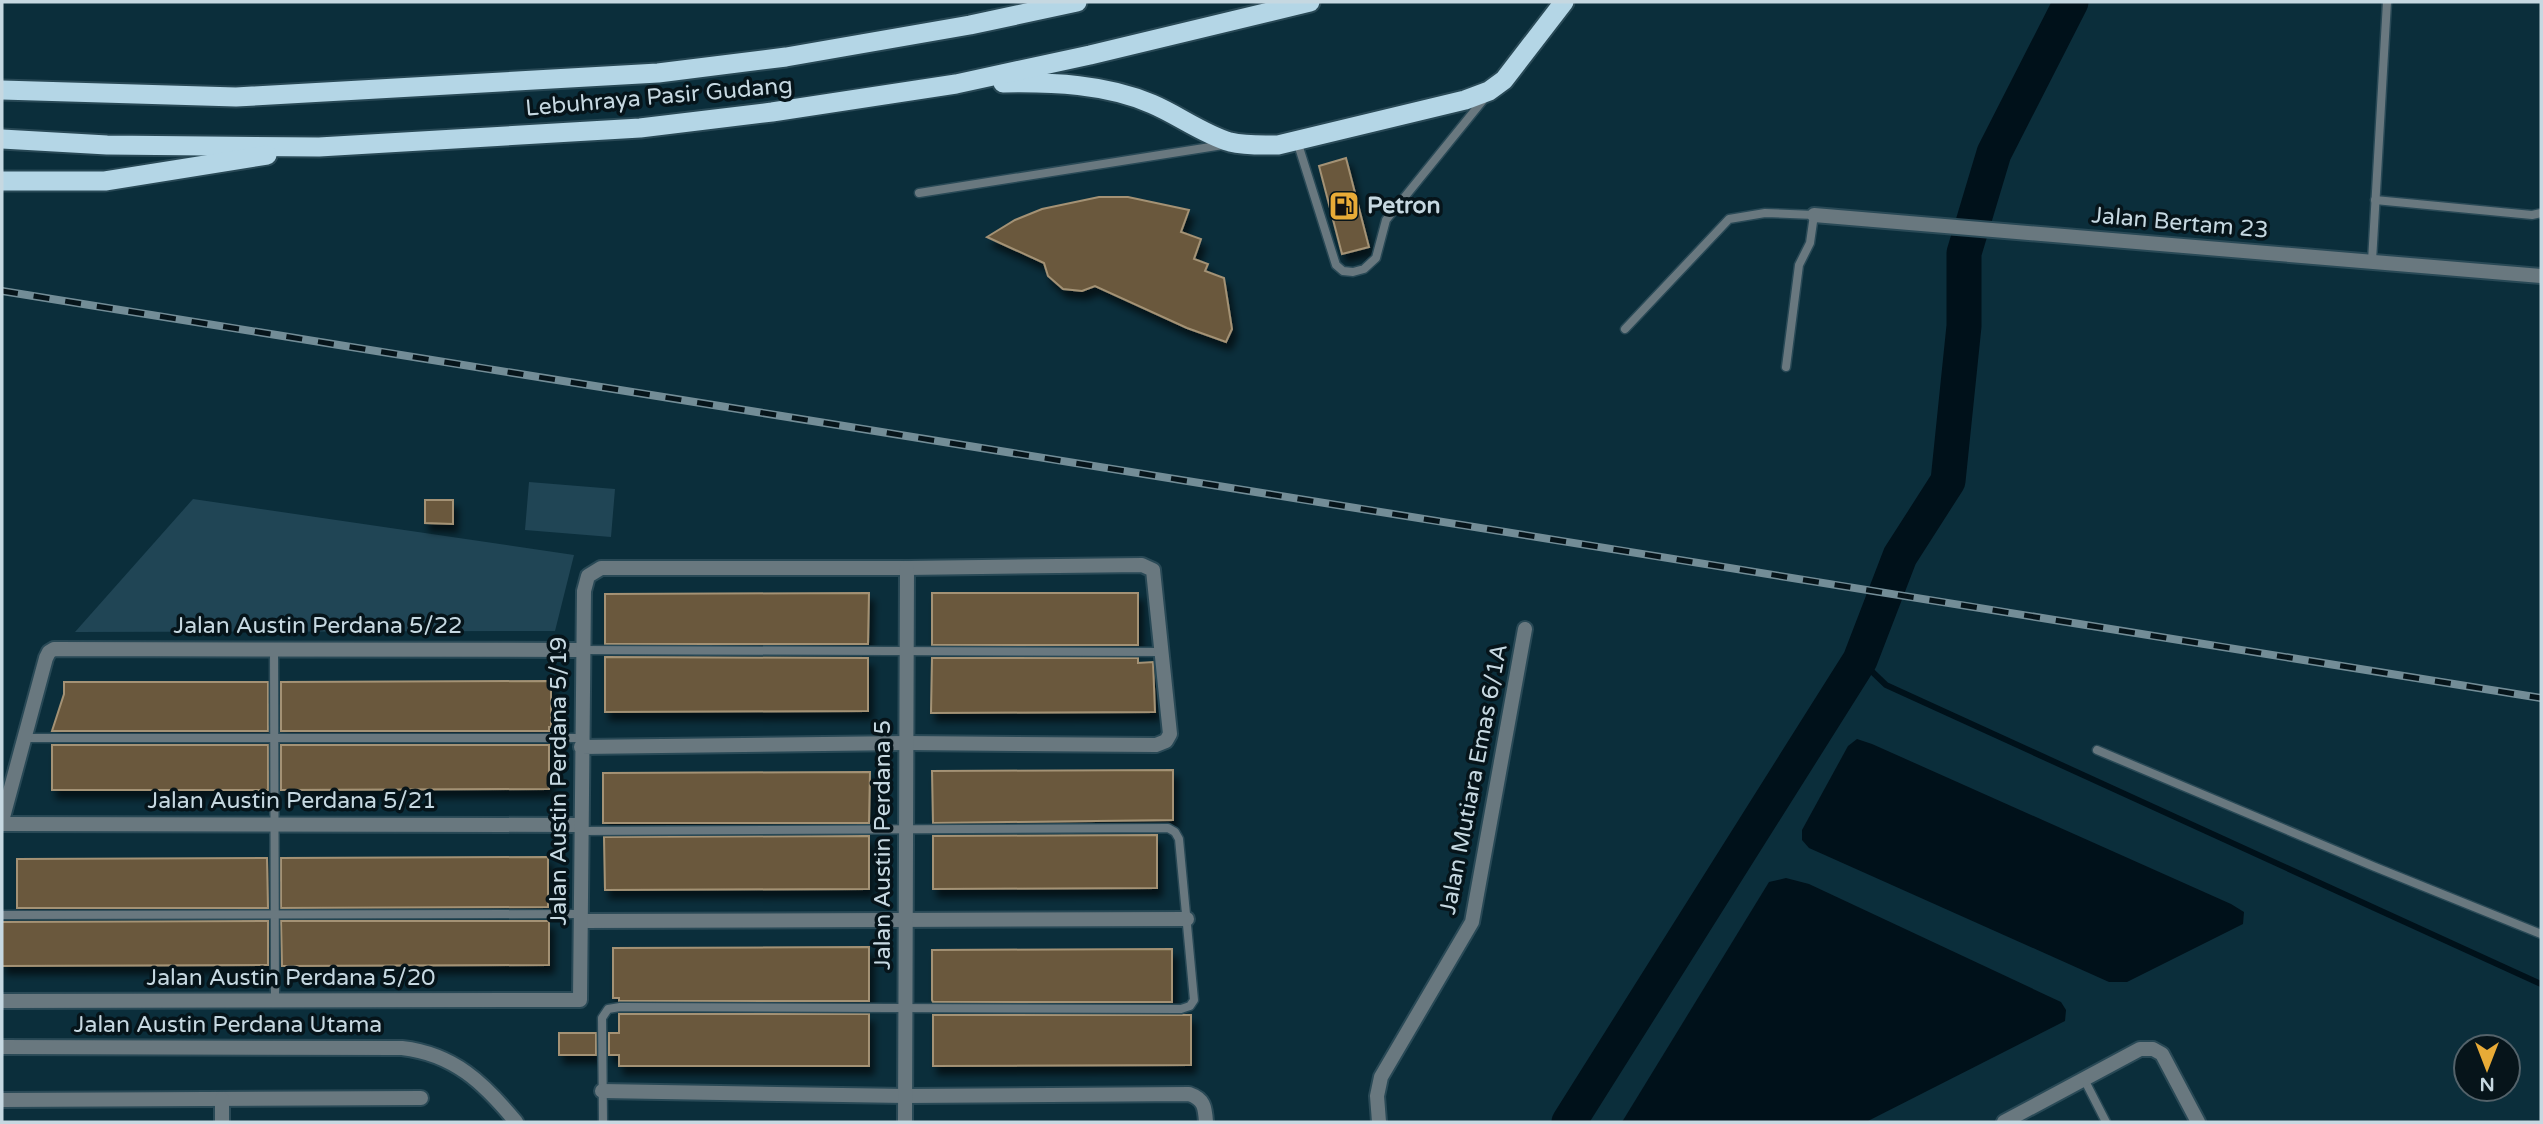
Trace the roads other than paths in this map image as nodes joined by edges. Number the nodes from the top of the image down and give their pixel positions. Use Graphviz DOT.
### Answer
graph roads {
  1 [pos="1077,2"];
  2 [pos="1310,2"];
  3 [pos="1564,2"];
  4 [pos="2387,2"];
  5 [pos="956,84"];
  6 [pos="1493,89"];
  7 [pos="2,90"];
  8 [pos="2,139"];
  9 [pos="1297,140"];
  10 [pos="1236,143"];
  11 [pos="319,146"];
  12 [pos="2,181"];
  13 [pos="919,193"];
  14 [pos="2375,200"];
  15 [pos="2541,212"];
  16 [pos="1814,215"];
  17 [pos="2372,261"];
  18 [pos="2541,276"];
  19 [pos="1625,329"];
  20 [pos="1786,367"];
  21 [pos="907,568"];
  22 [pos="1525,629"];
  23 [pos="274,648"];
  24 [pos="581,650"];
  25 [pos="905,653"];
  26 [pos="1163,653"];
  27 [pos="25,738"];
  28 [pos="274,738"];
  29 [pos="581,742"];
  30 [pos="906,744"];
  31 [pos="2098,750"];
  32 [pos="2,822"];
  33 [pos="274,824"];
  34 [pos="581,828"];
  35 [pos="905,830"];
  36 [pos="274,913"];
  37 [pos="2,915"];
  38 [pos="581,917"];
  39 [pos="1187,919"];
  40 [pos="906,921"];
  41 [pos="2541,934"];
  42 [pos="275,1000"];
  43 [pos="580,1000"];
  44 [pos="2,1001"];
  45 [pos="906,1008"];
  46 [pos="2,1047"];
  47 [pos="2085,1081"];
  48 [pos="602,1091"];
  49 [pos="906,1096"];
  50 [pos="421,1098"];
  51 [pos="222,1099"];
  52 [pos="2,1100"];
  53 [pos="222,1122"];
  54 [pos="516,1122"];
  55 [pos="604,1122"];
  56 [pos="905,1122"];
  57 [pos="1206,1122"];
  58 [pos="1379,1122"];
  59 [pos="2004,1122"];
  60 [pos="2106,1122"];
  61 [pos="2198,1122"];
  1 -- 7 [label="highway, Lebuhraya Pasir Gudang"];
  2 -- 5 [label="highway, Lebuhraya Pasir Gudang"];
  3 -- 6 [label="highway"];
  4 -- 14 [label="lane"];
  5 -- 10 [label="highway"];
  5 -- 11 [label="highway, Lebuhraya Pasir Gudang"];
  6 -- 9 [label="highway"];
  6 -- 9 [label="lane"];
  8 -- 11 [label="highway, Lebuhraya Pasir Gudang"];
  9 -- 10 [label="highway"];
  10 -- 13 [label="lane"];
  11 -- 12 [label="highway"];
  14 -- 15 [label="lane"];
  14 -- 17 [label="lane"];
  16 -- 17 [label="street, Jalan Bertam 23"];
  16 -- 19 [label="lane"];
  16 -- 20 [label="lane"];
  17 -- 18 [label="street, Jalan Bertam 23"];
  21 -- 24 [label="street, Jalan Austin Perdana 5/19"];
  21 -- 25 [label="street, Jalan Austin Perdana 5"];
  21 -- 26 [label="street"];
  22 -- 58 [label="street, Jalan Mutiara Emas 6/1A"];
  23 -- 24 [label="street, Jalan Austin Perdana 5/22"];
  23 -- 27 [label="street, Jalan Austin Perdana 5/22"];
  23 -- 28 [label="lane"];
  24 -- 25 [label="lane"];
  24 -- 29 [label="street, Jalan Austin Perdana 5/19"];
  25 -- 26 [label="lane"];
  25 -- 30 [label="street, Jalan Austin Perdana 5"];
  26 -- 30 [label="street"];
  27 -- 28 [label="lane"];
  27 -- 32 [label="street"];
  28 -- 29 [label="lane"];
  28 -- 33 [label="lane"];
  29 -- 30 [label="street"];
  29 -- 34 [label="street, Jalan Austin Perdana 5/19"];
  30 -- 35 [label="street, Jalan Austin Perdana 5"];
  31 -- 41 [label="lane"];
  32 -- 33 [label="street, Jalan Austin Perdana 5/21"];
  33 -- 34 [label="street, Jalan Austin Perdana 5/21"];
  33 -- 36 [label="lane"];
  34 -- 35 [label="lane"];
  34 -- 38 [label="street, Jalan Austin Perdana 5/19"];
  35 -- 39 [label="lane"];
  35 -- 40 [label="street, Jalan Austin Perdana 5"];
  36 -- 37 [label="lane"];
  36 -- 38 [label="lane"];
  36 -- 42 [label="lane"];
  38 -- 40 [label="street"];
  38 -- 43 [label="street, Jalan Austin Perdana 5/19"];
  39 -- 40 [label="street"];
  39 -- 45 [label="lane"];
  40 -- 45 [label="street, Jalan Austin Perdana 5"];
  42 -- 43 [label="street, Jalan Austin Perdana 5/20"];
  42 -- 44 [label="street, Jalan Austin Perdana 5/20"];
  45 -- 48 [label="lane"];
  45 -- 49 [label="street, Jalan Austin Perdana 5"];
  46 -- 54 [label="street, Jalan Austin Perdana Utama"];
  47 -- 59 [label="street"];
  47 -- 60 [label="lane"];
  47 -- 61 [label="street"];
  48 -- 49 [label="street"];
  48 -- 55 [label="lane"];
  49 -- 56 [label="street, Jalan Austin Perdana 5"];
  49 -- 57 [label="street"];
  50 -- 51 [label="street"];
  51 -- 52 [label="street"];
  51 -- 53 [label="street"];
}
